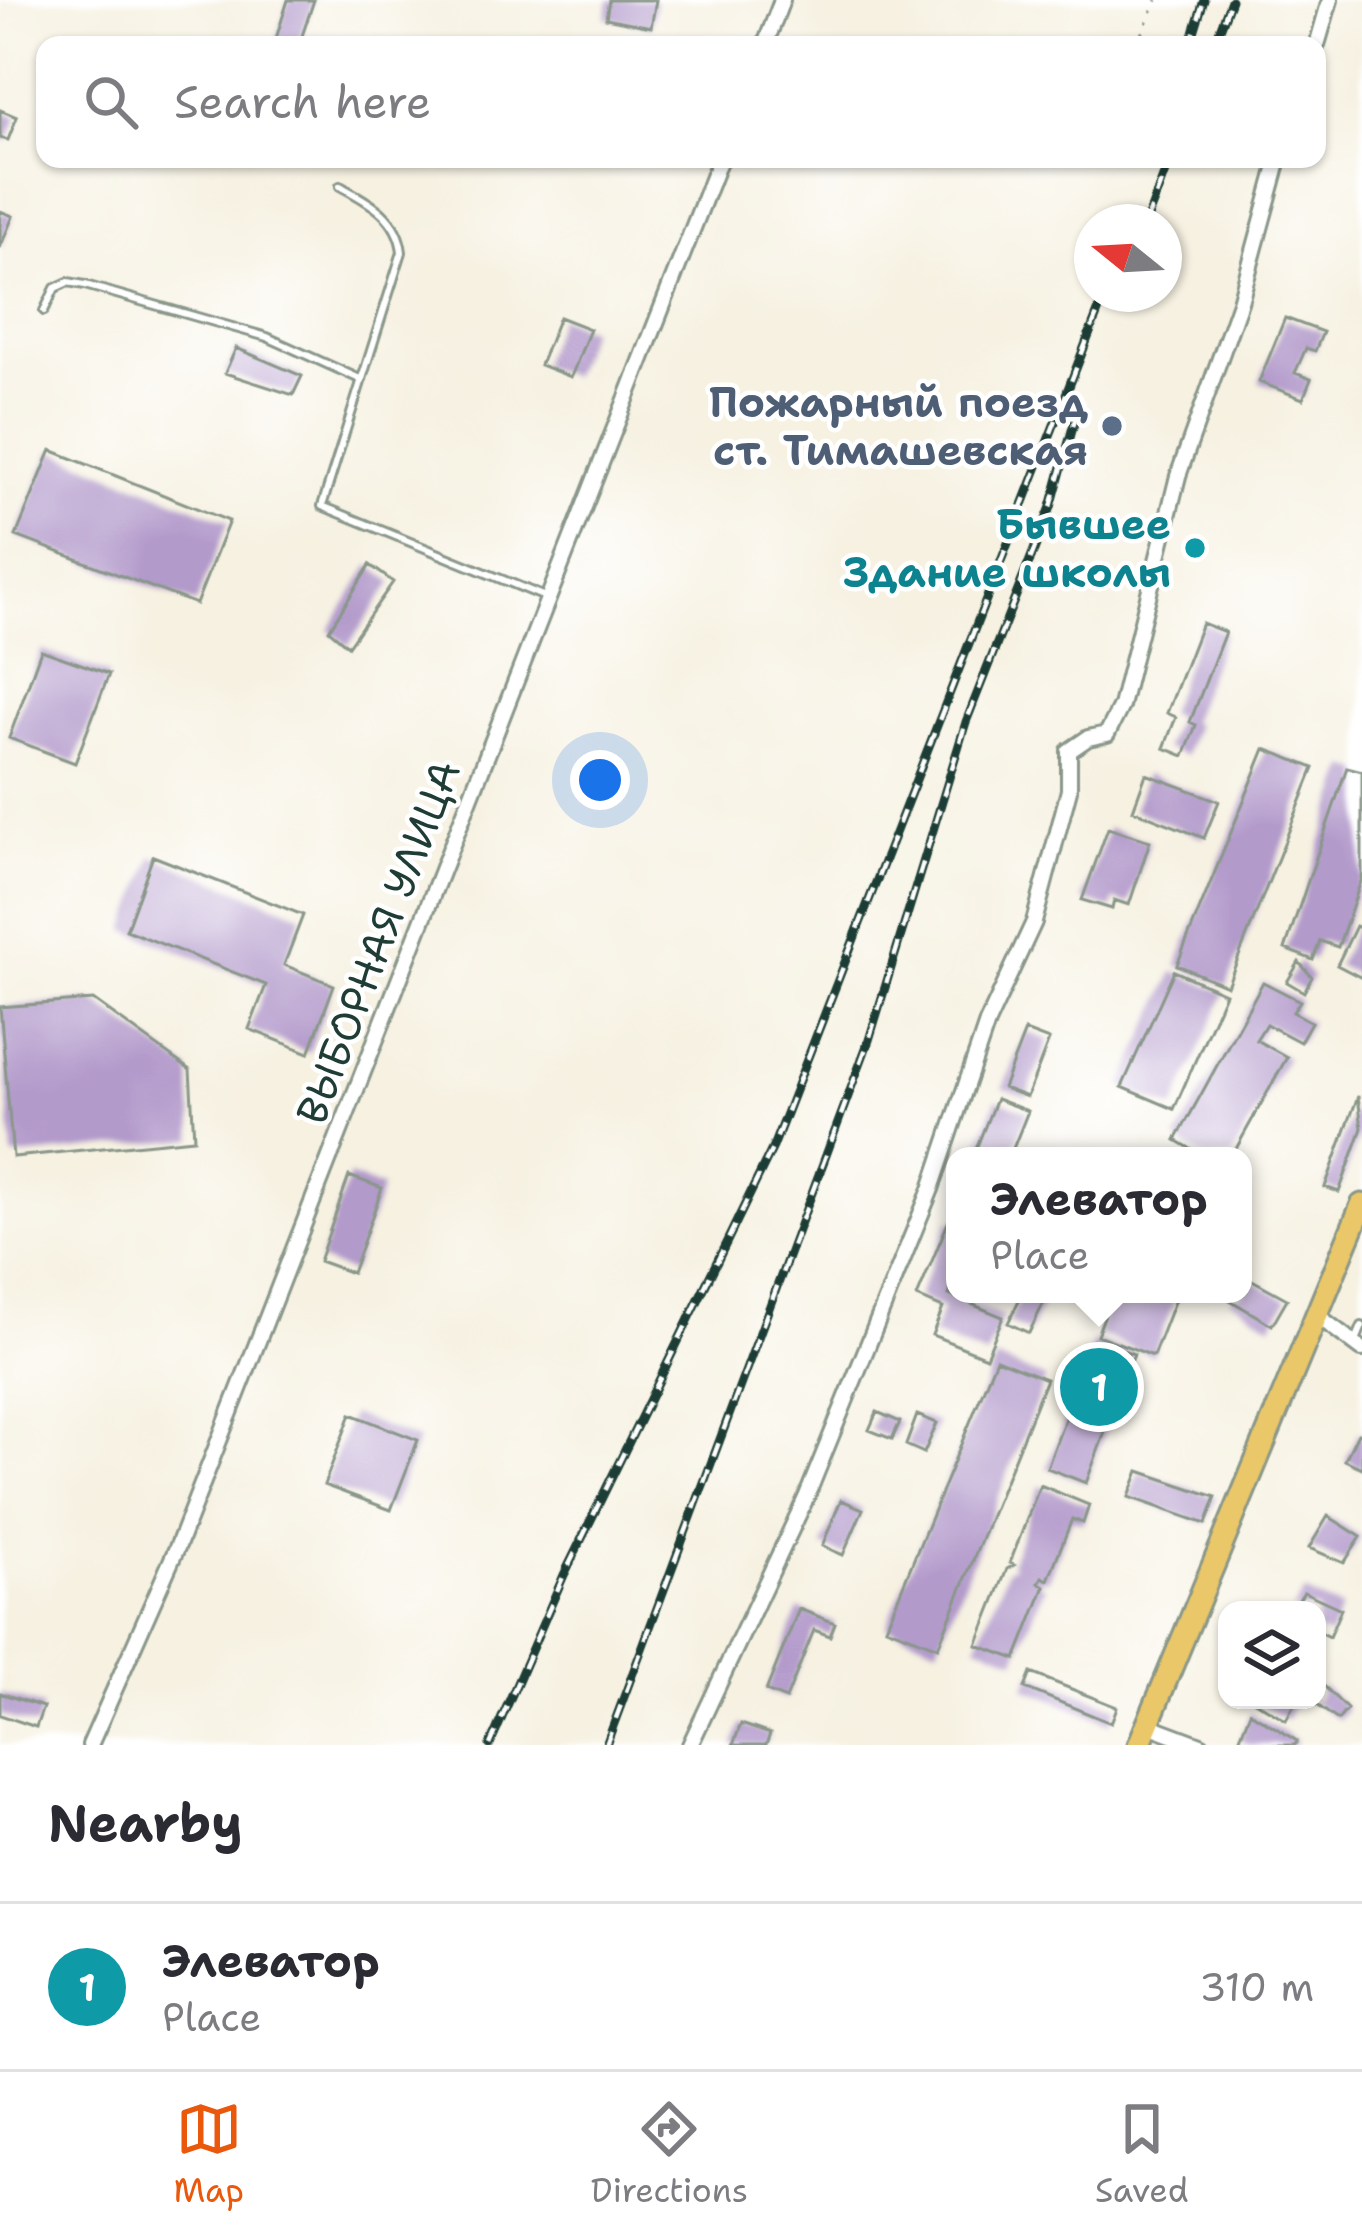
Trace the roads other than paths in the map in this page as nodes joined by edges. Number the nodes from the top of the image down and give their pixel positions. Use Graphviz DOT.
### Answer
graph roads {
  1 [pos="782,0"];
  2 [pos="1330,0"];
  3 [pos="768,36"];
  4 [pos="1320,36"];
  5 [pos="716,168"];
  6 [pos="1277,168"];
  7 [pos="340,187"];
  8 [pos="44,311"];
  9 [pos="362,380"];
  10 [pos="548,598"];
  11 [pos="1362,1205"];
  12 [pos="1318,1316"];
  13 [pos="1362,1325"];
  14 [pos="1358,1346"];
  15 [pos="1143,1735"];
  16 [pos="91,1745"];
  17 [pos="690,1745"];
  18 [pos="1201,1745"];
  1 -- 3 [label="street"];
  2 -- 4 [label="street"];
  5 -- 10 [label="street, ВЫБОРНАЯ УЛИЦА"];
  6 -- 17 [label="street"];
  7 -- 9 [label="lane"];
  8 -- 9 [label="lane"];
  9 -- 10 [label="lane"];
  10 -- 16 [label="street, ВЫБОРНАЯ УЛИЦА"];
  11 -- 12 [label="main road"];
  12 -- 14 [label="street"];
  12 -- 15 [label="main road"];
  13 -- 14 [label="lane"];
  15 -- 18 [label="street"];
}
